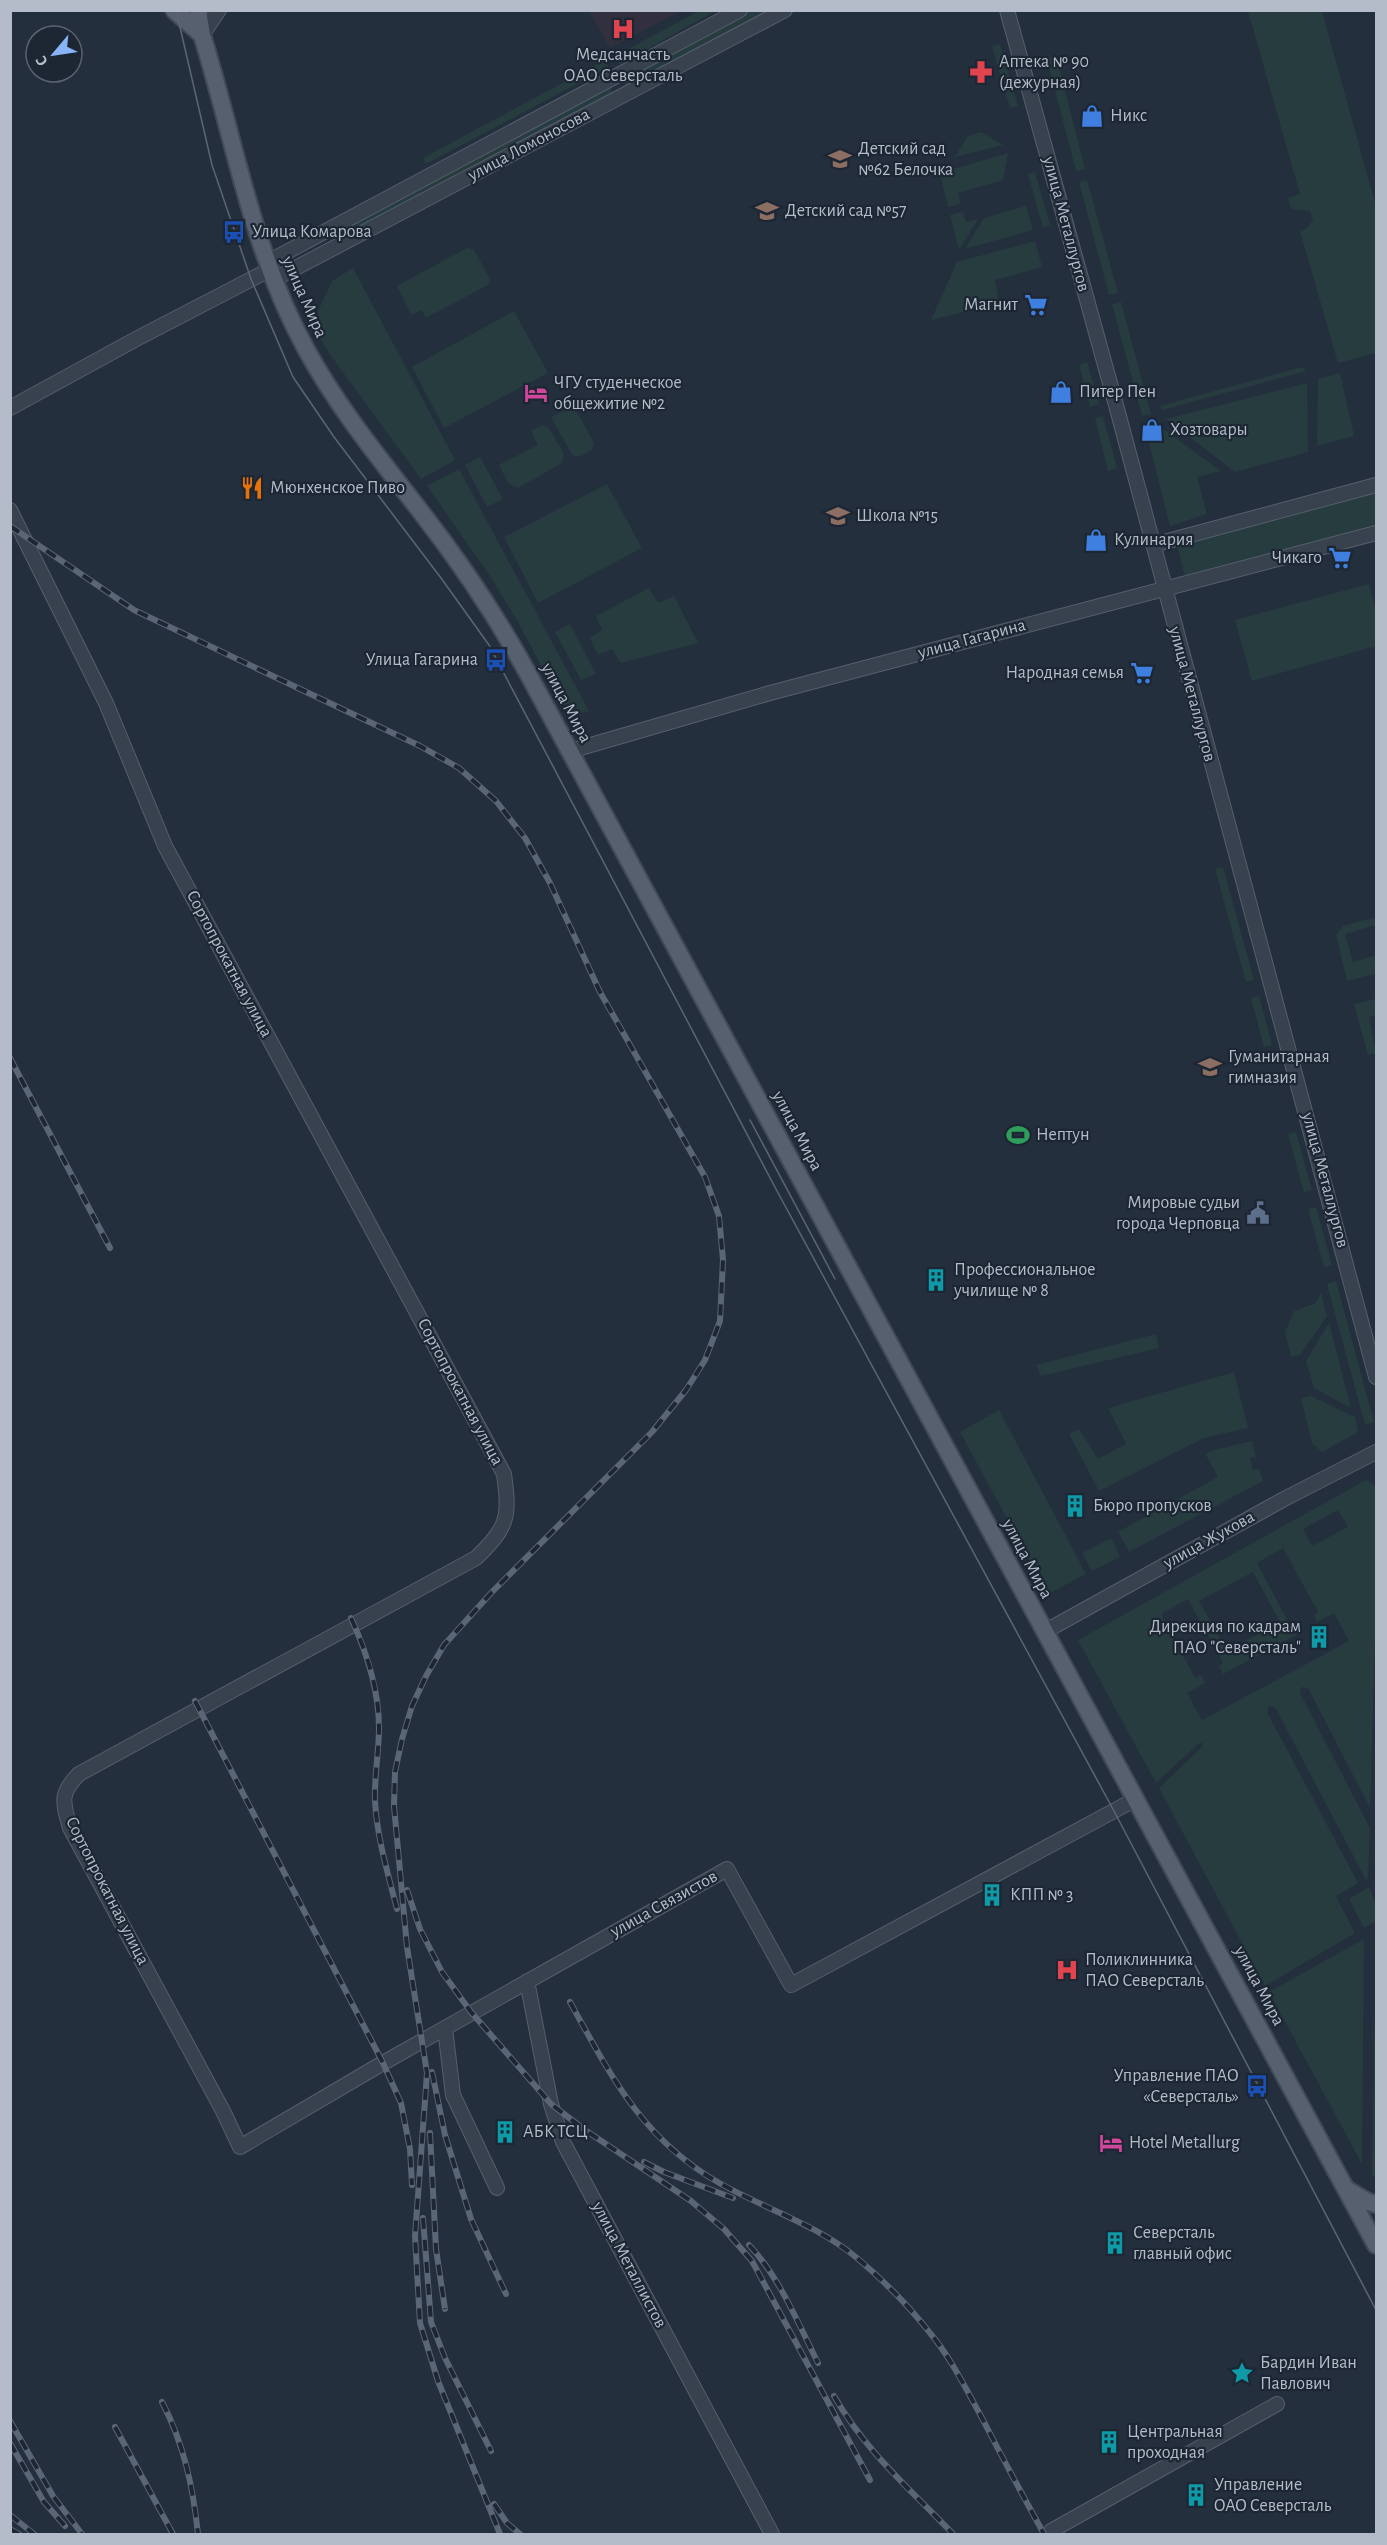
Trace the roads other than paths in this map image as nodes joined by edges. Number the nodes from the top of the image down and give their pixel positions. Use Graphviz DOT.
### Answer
graph roads {
  1 [pos="174,10"];
  2 [pos="198,10"];
  3 [pos="219,10"];
  4 [pos="740,10"];
  5 [pos="785,10"];
  6 [pos="1007,10"];
  7 [pos="202,35"];
  8 [pos="612,78"];
  9 [pos="622,96"];
  10 [pos="270,271"];
  11 [pos="10,408"];
  12 [pos="1377,485"];
  13 [pos="10,510"];
  14 [pos="1377,533"];
  15 [pos="1153,545"];
  16 [pos="1164,590"];
  17 [pos="570,751"];
  18 [pos="1377,1377"];
  19 [pos="1377,1452"];
  20 [pos="1044,1632"];
  21 [pos="1136,1799"];
  22 [pos="527,1981"];
  23 [pos="445,2028"];
  24 [pos="240,2147"];
  25 [pos="497,2188"];
  26 [pos="1346,2188"];
  27 [pos="1377,2204"];
  28 [pos="1377,2245"];
  29 [pos="1277,2404"];
  30 [pos="772,2535"];
  31 [pos="1053,2535"];
  1 -- 7 [label="main road"];
  2 -- 7 [label="main road, улица Мира"];
  3 -- 7 [label="street"];
  4 -- 8 [label="street, улица Ломоносова"];
  5 -- 9 [label="street, улица Ломоносова"];
  6 -- 15 [label="street, улица Металлургов"];
  7 -- 10 [label="main road, улица Мира"];
  8 -- 9 [label="street"];
  8 -- 10 [label="street, улица Ломоносова"];
  9 -- 10 [label="street, улица Ломоносова"];
  10 -- 11 [label="street"];
  10 -- 17 [label="main road, улица Мира"];
  12 -- 15 [label="street"];
  13 -- 24 [label="street, Сортопрокатная улица"];
  14 -- 16 [label="street, улица Гагарина"];
  15 -- 16 [label="street, улица Металлургов"];
  16 -- 17 [label="street, улица Гагарина"];
  16 -- 18 [label="street, улица Металлургов"];
  17 -- 20 [label="main road, улица Мира"];
  19 -- 20 [label="street, улица Жукова"];
  20 -- 21 [label="main road, улица Мира"];
  21 -- 22 [label="street, улица Связистов"];
  21 -- 26 [label="main road, улица Мира"];
  22 -- 23 [label="street, улица Связистов"];
  22 -- 30 [label="street, улица Металлистов"];
  23 -- 24 [label="street, улица Связистов"];
  23 -- 25 [label="street"];
  26 -- 27 [label="main road"];
  26 -- 28 [label="main road, улица Мира"];
  29 -- 31 [label="street"];
}
